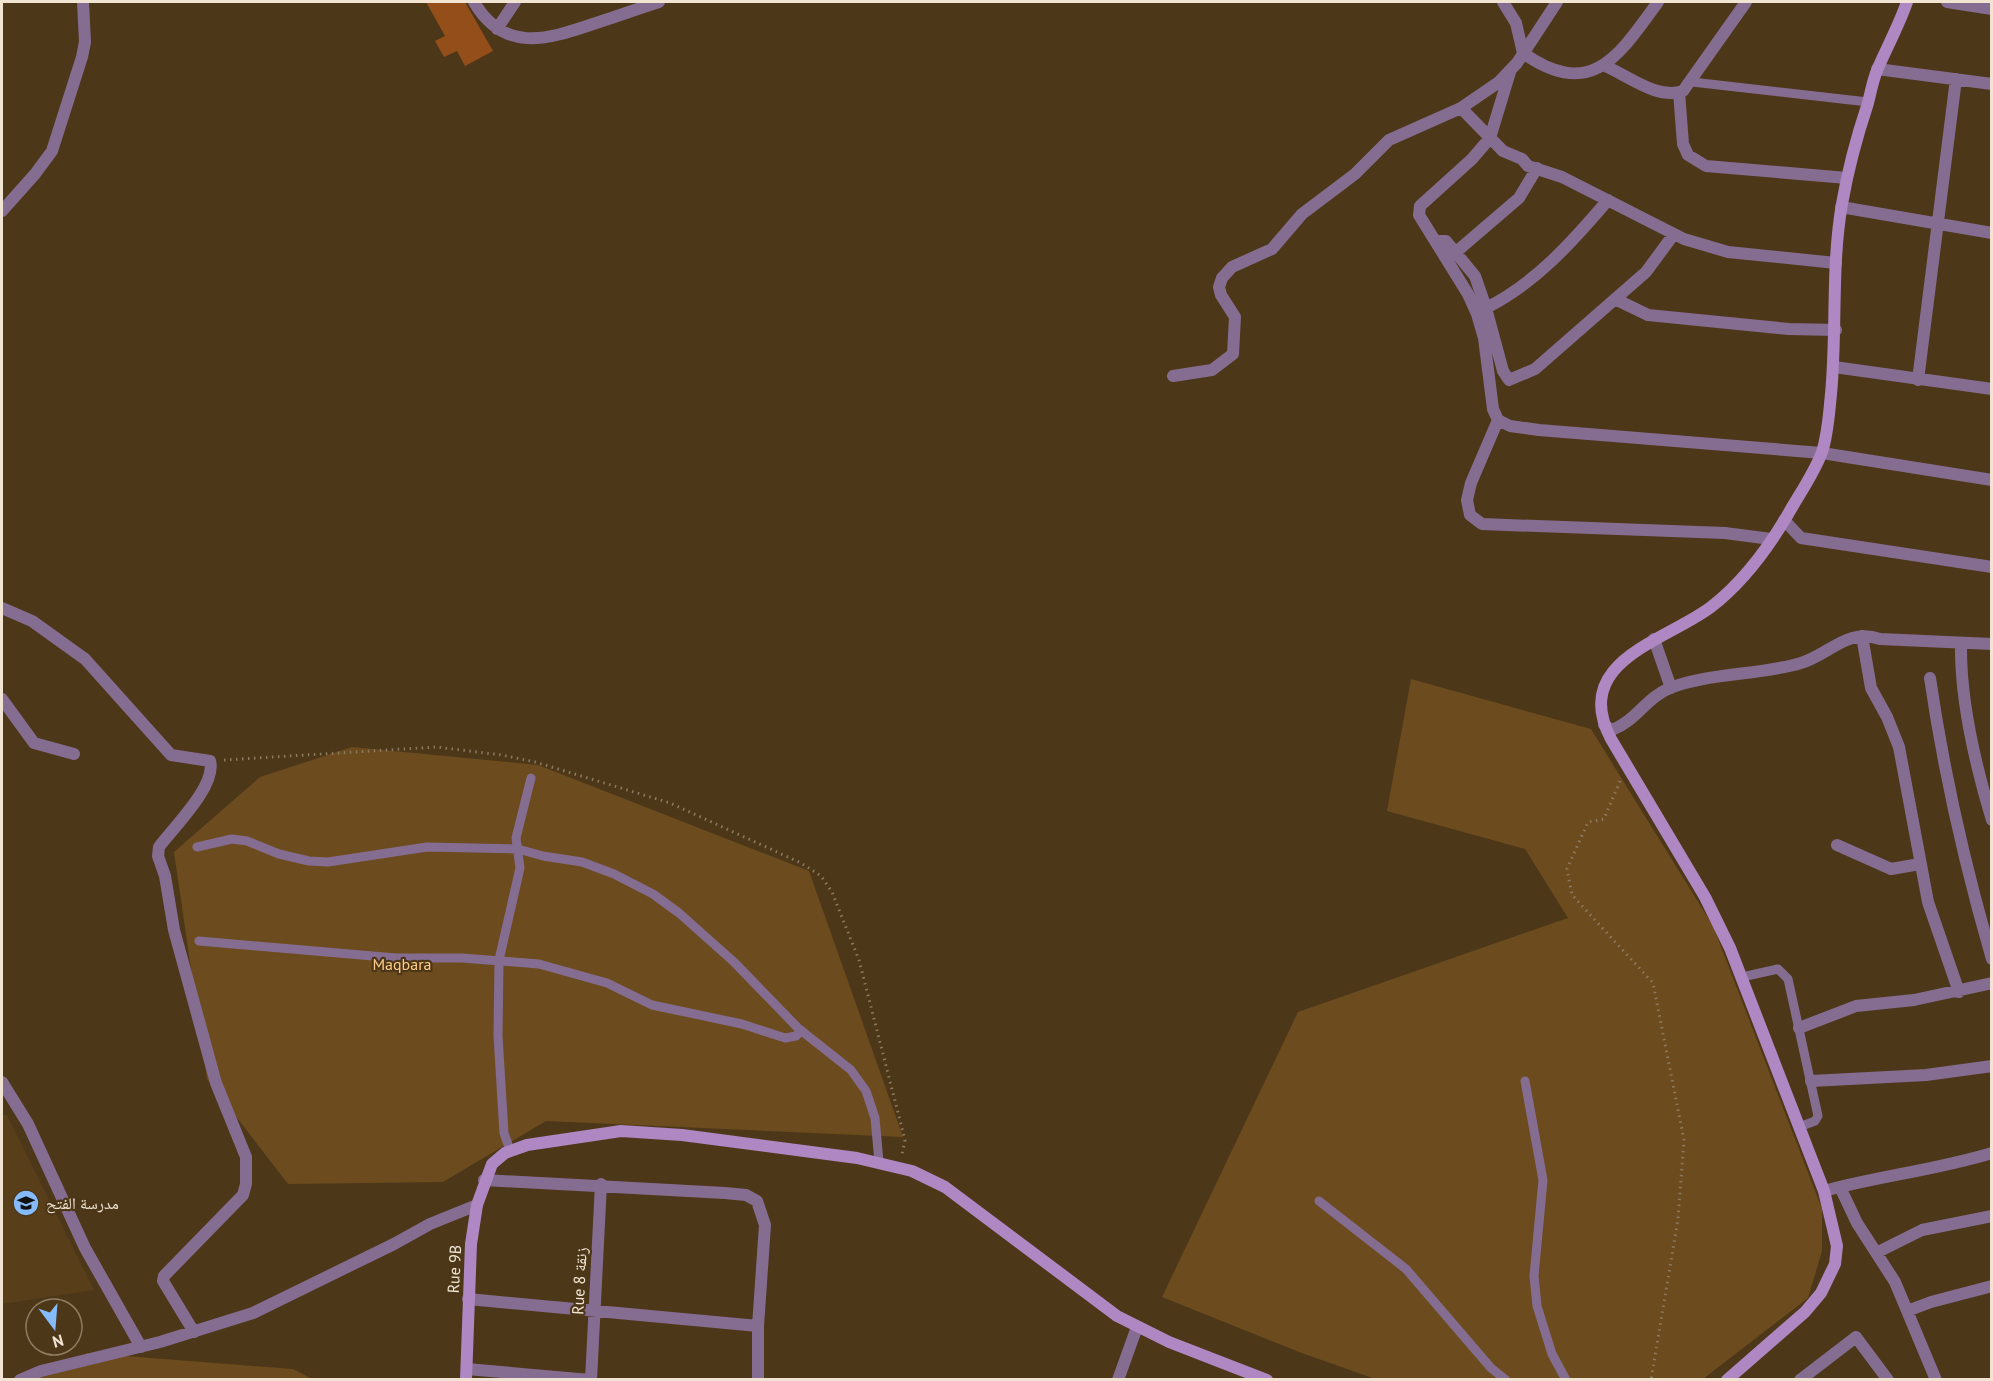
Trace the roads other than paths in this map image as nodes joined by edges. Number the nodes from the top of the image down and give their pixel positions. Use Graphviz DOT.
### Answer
graph roads {
  1 [pos="83,2"];
  2 [pos="474,2"];
  3 [pos="514,2"];
  4 [pos="659,2"];
  5 [pos="1503,2"];
  6 [pos="1557,2"];
  7 [pos="1658,2"];
  8 [pos="1746,2"];
  9 [pos="1907,2"];
  10 [pos="1947,2"];
  11 [pos="1992,9"];
  12 [pos="497,28"];
  13 [pos="1523,53"];
  14 [pos="1605,66"];
  15 [pos="1877,69"];
  16 [pos="1510,72"];
  17 [pos="1956,79"];
  18 [pos="1692,82"];
  19 [pos="1992,84"];
  20 [pos="1679,92"];
  21 [pos="1868,102"];
  22 [pos="1461,108"];
  23 [pos="1490,138"];
  24 [pos="1537,168"];
  25 [pos="1847,178"];
  26 [pos="1608,200"];
  27 [pos="1841,207"];
  28 [pos="2,211"];
  29 [pos="1936,223"];
  30 [pos="1992,233"];
  31 [pos="1674,234"];
  32 [pos="1436,241"];
  33 [pos="1456,252"];
  34 [pos="1836,263"];
  35 [pos="1615,299"];
  36 [pos="1486,308"];
  37 [pos="1836,330"];
  38 [pos="1834,367"];
  39 [pos="1173,376"];
  40 [pos="1918,380"];
  41 [pos="1992,389"];
  42 [pos="1498,420"];
  43 [pos="1822,453"];
  44 [pos="1992,480"];
  45 [pos="1784,520"];
  46 [pos="1771,539"];
  47 [pos="1992,567"];
  48 [pos="2,608"];
  49 [pos="1862,636"];
  50 [pos="1654,639"];
  51 [pos="1961,643"];
  52 [pos="1992,644"];
  53 [pos="1930,678"];
  54 [pos="1671,688"];
  55 [pos="2,699"];
  56 [pos="1604,725"];
  57 [pos="74,754"];
  58 [pos="531,778"];
  59 [pos="1992,820"];
  60 [pos="1837,845"];
  61 [pos="197,847"];
  62 [pos="518,849"];
  63 [pos="1920,864"];
  64 [pos="199,941"];
  65 [pos="1992,959"];
  66 [pos="499,960"];
  67 [pos="1743,977"];
  68 [pos="1992,983"];
  69 [pos="1959,992"];
  70 [pos="1799,1028"];
  71 [pos="801,1030"];
  72 [pos="1992,1066"];
  73 [pos="1525,1081"];
  74 [pos="1811,1081"];
  75 [pos="2,1082"];
  76 [pos="1799,1127"];
  77 [pos="510,1150"];
  78 [pos="1992,1154"];
  79 [pos="879,1162"];
  80 [pos="484,1180"];
  81 [pos="601,1185"];
  82 [pos="1840,1187"];
  83 [pos="1824,1191"];
  84 [pos="1319,1201"];
  85 [pos="477,1205"];
  86 [pos="1992,1216"];
  87 [pos="1878,1252"];
  88 [pos="1992,1286"];
  89 [pos="468,1299"];
  90 [pos="1906,1311"];
  91 [pos="594,1312"];
  92 [pos="758,1326"];
  93 [pos="1137,1327"];
  94 [pos="194,1332"];
  95 [pos="141,1347"];
  96 [pos="466,1374"];
  97 [pos="20,1380"];
  98 [pos="591,1380"];
  99 [pos="758,1380"];
  100 [pos="1118,1380"];
  101 [pos="1266,1380"];
  102 [pos="1506,1380"];
  103 [pos="1566,1380"];
  104 [pos="1727,1380"];
  105 [pos="1800,1380"];
  106 [pos="1888,1380"];
  107 [pos="1936,1380"];
  1 -- 28 [label="street"];
  2 -- 12 [label="street"];
  3 -- 12 [label="street"];
  4 -- 12 [label="street"];
  5 -- 13 [label="street"];
  6 -- 13 [label="street"];
  7 -- 14 [label="street"];
  8 -- 18 [label="street"];
  9 -- 15 [label="street"];
  10 -- 11 [label="street"];
  13 -- 14 [label="street"];
  13 -- 16 [label="street"];
  14 -- 20 [label="street"];
  15 -- 17 [label="street"];
  15 -- 21 [label="street"];
  16 -- 22 [label="street"];
  16 -- 23 [label="street"];
  17 -- 19 [label="street"];
  17 -- 29 [label="street"];
  18 -- 20 [label="street"];
  18 -- 21 [label="lane"];
  20 -- 25 [label="street"];
  21 -- 25 [label="street"];
  22 -- 23 [label="street"];
  22 -- 39 [label="street"];
  23 -- 24 [label="street"];
  23 -- 32 [label="street"];
  24 -- 26 [label="street"];
  24 -- 33 [label="street"];
  25 -- 27 [label="street"];
  26 -- 31 [label="street"];
  26 -- 36 [label="street"];
  27 -- 29 [label="street"];
  27 -- 34 [label="street"];
  29 -- 30 [label="street"];
  29 -- 40 [label="street"];
  31 -- 34 [label="street"];
  31 -- 35 [label="street"];
  32 -- 33 [label="street"];
  32 -- 42 [label="street"];
  33 -- 36 [label="street"];
  34 -- 37 [label="street"];
  35 -- 36 [label="street"];
  35 -- 37 [label="street"];
  37 -- 38 [label="street"];
  38 -- 40 [label="street"];
  38 -- 43 [label="street"];
  40 -- 41 [label="street"];
  42 -- 43 [label="street"];
  42 -- 46 [label="street"];
  43 -- 44 [label="street"];
  43 -- 45 [label="street"];
  45 -- 46 [label="street"];
  45 -- 47 [label="street"];
  46 -- 50 [label="street"];
  48 -- 94 [label="street"];
  49 -- 51 [label="street"];
  49 -- 54 [label="street"];
  49 -- 63 [label="street"];
  50 -- 54 [label="street"];
  50 -- 56 [label="street"];
  51 -- 52 [label="street"];
  51 -- 59 [label="street"];
  53 -- 65 [label="street"];
  54 -- 56 [label="street"];
  55 -- 57 [label="street"];
  56 -- 67 [label="street"];
  58 -- 62 [label="lane"];
  60 -- 63 [label="street"];
  61 -- 62 [label="lane"];
  62 -- 66 [label="lane"];
  62 -- 71 [label="lane"];
  63 -- 69 [label="street"];
  64 -- 66 [label="lane"];
  66 -- 71 [label="lane"];
  66 -- 77 [label="lane"];
  67 -- 70 [label="lane"];
  67 -- 76 [label="street"];
  68 -- 69 [label="street"];
  69 -- 70 [label="street"];
  70 -- 74 [label="lane"];
  71 -- 79 [label="lane"];
  72 -- 74 [label="street"];
  73 -- 103 [label="lane"];
  74 -- 76 [label="lane"];
  75 -- 95 [label="street"];
  76 -- 83 [label="street"];
  77 -- 79 [label="street"];
  77 -- 80 [label="street, Rue 9B"];
  78 -- 82 [label="street"];
  79 -- 93 [label="street"];
  80 -- 81 [label="street"];
  80 -- 85 [label="street, Rue 9B"];
  81 -- 91 [label="street, Rue 8 زنقة"];
  81 -- 92 [label="street"];
  82 -- 83 [label="street"];
  82 -- 87 [label="street"];
  83 -- 104 [label="street"];
  84 -- 102 [label="lane"];
  85 -- 89 [label="street, Rue 9B"];
  85 -- 94 [label="street"];
  86 -- 87 [label="street"];
  87 -- 90 [label="street"];
  88 -- 90 [label="street"];
  89 -- 91 [label="street"];
  89 -- 96 [label="street, Rue 9B"];
  90 -- 107 [label="street"];
  91 -- 92 [label="street"];
  91 -- 98 [label="street, Rue 8 زنقة"];
  92 -- 99 [label="street"];
  93 -- 100 [label="street"];
  93 -- 101 [label="street"];
  94 -- 95 [label="street"];
  95 -- 97 [label="street"];
  96 -- 98 [label="street"];
  105 -- 106 [label="street"];
}
